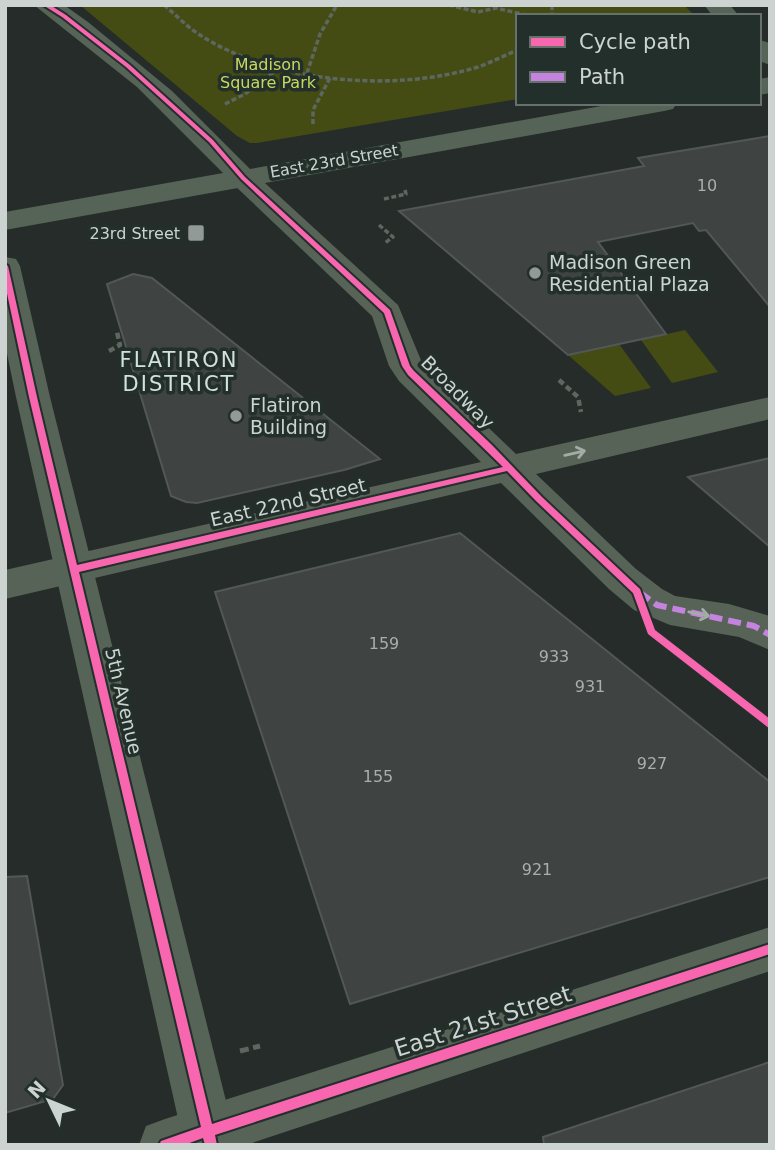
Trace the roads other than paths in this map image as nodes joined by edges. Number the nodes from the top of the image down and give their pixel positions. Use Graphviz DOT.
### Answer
graph roads {
  1 [pos="46,5"];
  2 [pos="653,105"];
  3 [pos="243,178"];
  4 [pos="5,221"];
  5 [pos="5,266"];
  6 [pos="770,408"];
  7 [pos="509,468"];
  8 [pos="76,569"];
  9 [pos="5,585"];
  10 [pos="770,635"];
  11 [pos="770,949"];
  12 [pos="195,1140"];
  1 -- 3 [label="main road"];
  2 -- 3 [label="main road, East 23rd Street"];
  3 -- 4 [label="main road, East 23rd Street"];
  3 -- 7 [label="street, Broadway"];
  5 -- 8 [label="main road, 5th Avenue"];
  7 -- 6 [label="street, East 22nd Street, one-way"];
  7 -- 8 [label="street, East 22nd Street"];
  7 -- 10 [label="street, Broadway, one-way"];
  8 -- 9 [label="street, East 22nd Street"];
  8 -- 12 [label="main road, 5th Avenue"];
  11 -- 12 [label="street, East 21st Street"];
}
